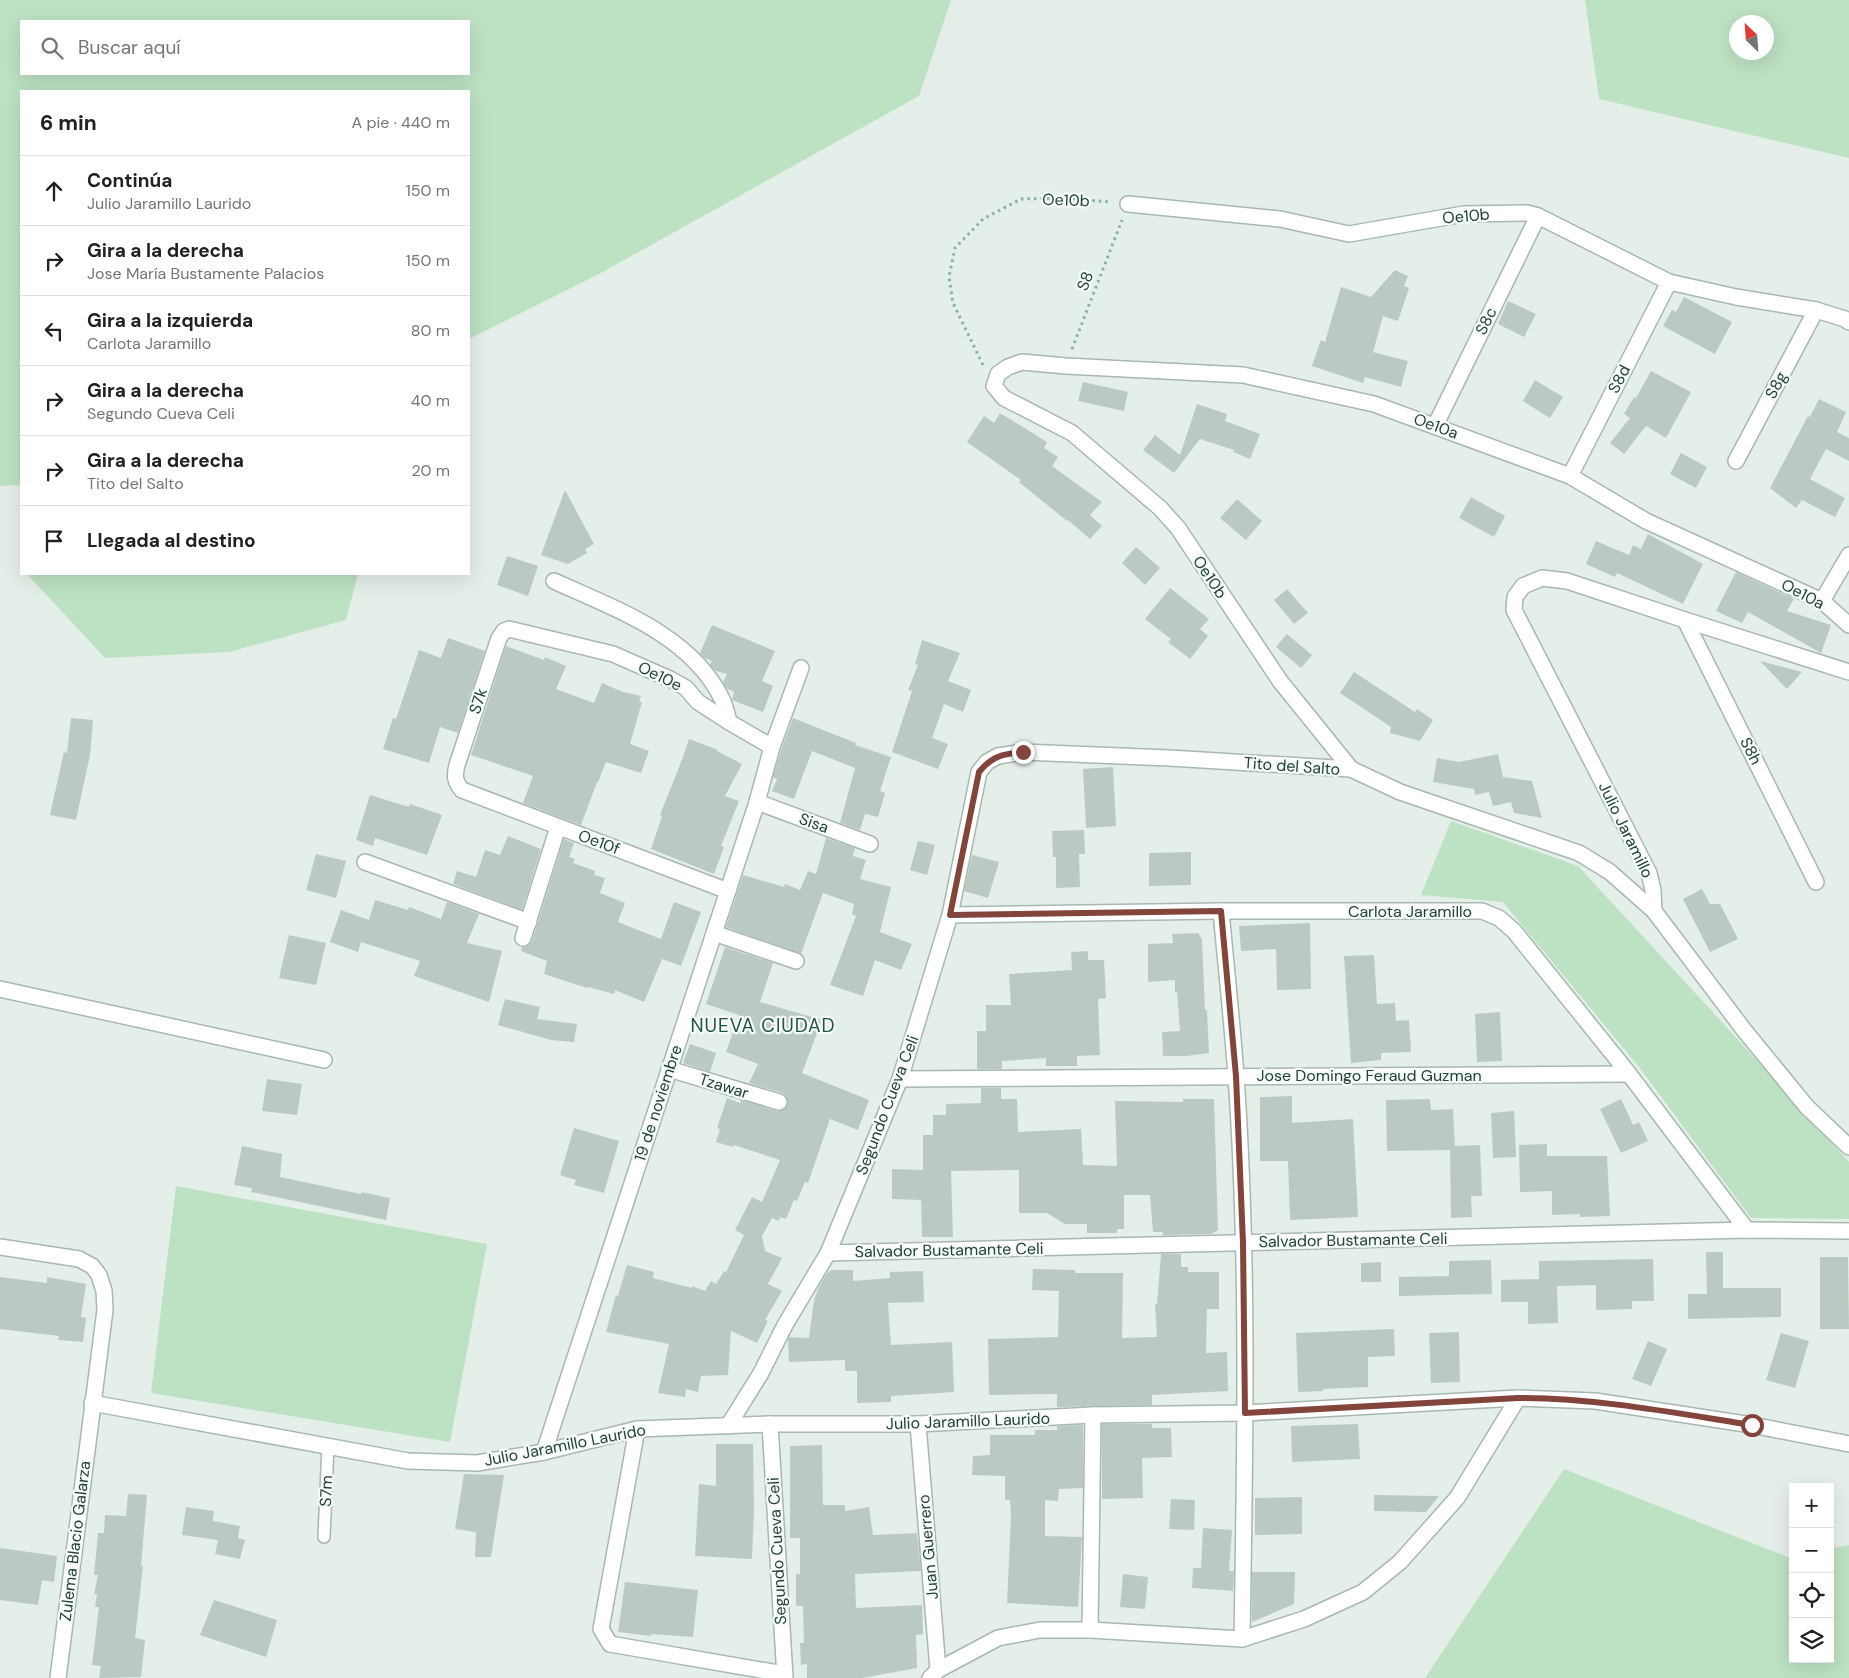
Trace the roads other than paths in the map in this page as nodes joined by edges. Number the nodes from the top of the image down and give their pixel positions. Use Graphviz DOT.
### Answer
graph roads {
  1 [pos="1128,204"];
  2 [pos="1538,216"];
  3 [pos="1669,282"];
  4 [pos="1816,310"];
  5 [pos="1849,322"];
  6 [pos="994,386"];
  7 [pos="1435,426"];
  8 [pos="1736,461"];
  9 [pos="1570,476"];
  10 [pos="1849,555"];
  11 [pos="554,581"];
  12 [pos="1822,601"];
  13 [pos="1685,620"];
  14 [pos="1849,625"];
  15 [pos="533,636"];
  16 [pos="800,668"];
  17 [pos="1849,672"];
  18 [pos="729,722"];
  19 [pos="772,747"];
  20 [pos="987,762"];
  21 [pos="1351,769"];
  22 [pos="470,794"];
  23 [pos="757,802"];
  24 [pos="558,827"];
  25 [pos="870,844"];
  26 [pos="365,862"];
  27 [pos="1816,882"];
  28 [pos="728,891"];
  29 [pos="1221,911"];
  30 [pos="1654,911"];
  31 [pos="950,915"];
  32 [pos="529,922"];
  33 [pos="714,933"];
  34 [pos="523,938"];
  35 [pos="796,961"];
  36 [pos="0,990"];
  37 [pos="324,1060"];
  38 [pos="669,1069"];
  39 [pos="1629,1074"];
  40 [pos="1236,1076"];
  41 [pos="900,1079"];
  42 [pos="780,1102"];
  43 [pos="1849,1146"];
  44 [pos="1747,1230"];
  45 [pos="1849,1231"];
  46 [pos="1243,1243"];
  47 [pos="0,1247"];
  48 [pos="828,1253"];
  49 [pos="1518,1398"];
  50 [pos="92,1403"];
  51 [pos="1245,1413"];
  52 [pos="1093,1415"];
  53 [pos="770,1424"];
  54 [pos="918,1424"];
  55 [pos="728,1426"];
  56 [pos="637,1428"];
  57 [pos="1849,1444"];
  58 [pos="328,1445"];
  59 [pos="544,1452"];
  60 [pos="324,1537"];
  61 [pos="1090,1630"];
  62 [pos="1242,1639"];
  63 [pos="934,1674"];
  64 [pos="784,1676"];
  65 [pos="58,1678"];
  1 -- 2 [label="street, Oe10b"];
  2 -- 3 [label="street, Oe10b"];
  2 -- 7 [label="street, S8c"];
  3 -- 4 [label="street, Oe10b"];
  3 -- 9 [label="street, S8d"];
  4 -- 5 [label="street, Oe10b"];
  4 -- 8 [label="street, S8g"];
  6 -- 7 [label="street, Oe10a"];
  6 -- 21 [label="street, Oe10b"];
  7 -- 9 [label="street, Oe10a"];
  9 -- 12 [label="street, Oe10a"];
  10 -- 12 [label="street"];
  11 -- 18 [label="street"];
  12 -- 14 [label="street, Oe10a"];
  13 -- 17 [label="street"];
  13 -- 27 [label="street, S8h"];
  13 -- 30 [label="street, Julio Jaramillo"];
  15 -- 18 [label="street, Oe10e"];
  15 -- 22 [label="street, S7k"];
  16 -- 19 [label="street, 19 de noviembre"];
  18 -- 19 [label="street, Oe10e"];
  19 -- 23 [label="street, 19 de noviembre"];
  20 -- 21 [label="street, Tito del Salto"];
  20 -- 31 [label="street, Segundo Cueva Celi"];
  21 -- 30 [label="street, Tito del Salto"];
  22 -- 24 [label="street, Oe10f"];
  23 -- 25 [label="street, Sisa"];
  23 -- 28 [label="street, 19 de noviembre"];
  24 -- 28 [label="street, Oe10f"];
  24 -- 32 [label="street"];
  26 -- 32 [label="street"];
  28 -- 33 [label="street, 19 de noviembre"];
  29 -- 31 [label="street, Carlota Jaramillo"];
  29 -- 39 [label="street, Carlota Jaramillo"];
  29 -- 40 [label="street"];
  30 -- 43 [label="street"];
  31 -- 41 [label="street, Segundo Cueva Celi"];
  32 -- 34 [label="street"];
  33 -- 35 [label="street"];
  33 -- 38 [label="street, 19 de noviembre"];
  36 -- 37 [label="street"];
  38 -- 42 [label="street, Tzawar"];
  38 -- 59 [label="street, 19 de noviembre"];
  39 -- 40 [label="street, Jose Domingo Feraud Guzman"];
  39 -- 44 [label="street, Carlota Jaramillo"];
  40 -- 41 [label="street, Jose Domingo Feraud Guzman"];
  40 -- 46 [label="street"];
  41 -- 48 [label="street, Segundo Cueva Celi"];
  44 -- 45 [label="street, Salvador Bustamante Celi"];
  44 -- 46 [label="street, Salvador Bustamante Celi"];
  46 -- 48 [label="street, Salvador Bustamante Celi"];
  46 -- 51 [label="street"];
  47 -- 50 [label="street, Zulema Blacio Galarza"];
  48 -- 55 [label="street, Segundo Cueva Celi"];
  49 -- 51 [label="street, Julio Jaramillo Laurido"];
  49 -- 57 [label="street, Julio Jaramillo Laurido"];
  49 -- 62 [label="street"];
  50 -- 58 [label="street, Julio Jaramillo Laurido"];
  50 -- 65 [label="street, Zulema Blacio Galarza"];
  51 -- 52 [label="street, Julio Jaramillo Laurido"];
  51 -- 62 [label="street"];
  52 -- 54 [label="street, Julio Jaramillo Laurido"];
  52 -- 61 [label="street"];
  53 -- 54 [label="street, Julio Jaramillo Laurido"];
  53 -- 55 [label="street, Julio Jaramillo Laurido"];
  53 -- 64 [label="street, Segundo Cueva Celi"];
  54 -- 63 [label="street, Juan Guerrero"];
  55 -- 56 [label="street, Julio Jaramillo Laurido"];
  56 -- 59 [label="street, Julio Jaramillo Laurido"];
  56 -- 64 [label="street"];
  58 -- 59 [label="street, Julio Jaramillo Laurido"];
  58 -- 60 [label="lane, S7m"];
  61 -- 62 [label="street"];
  61 -- 63 [label="street"];
}
